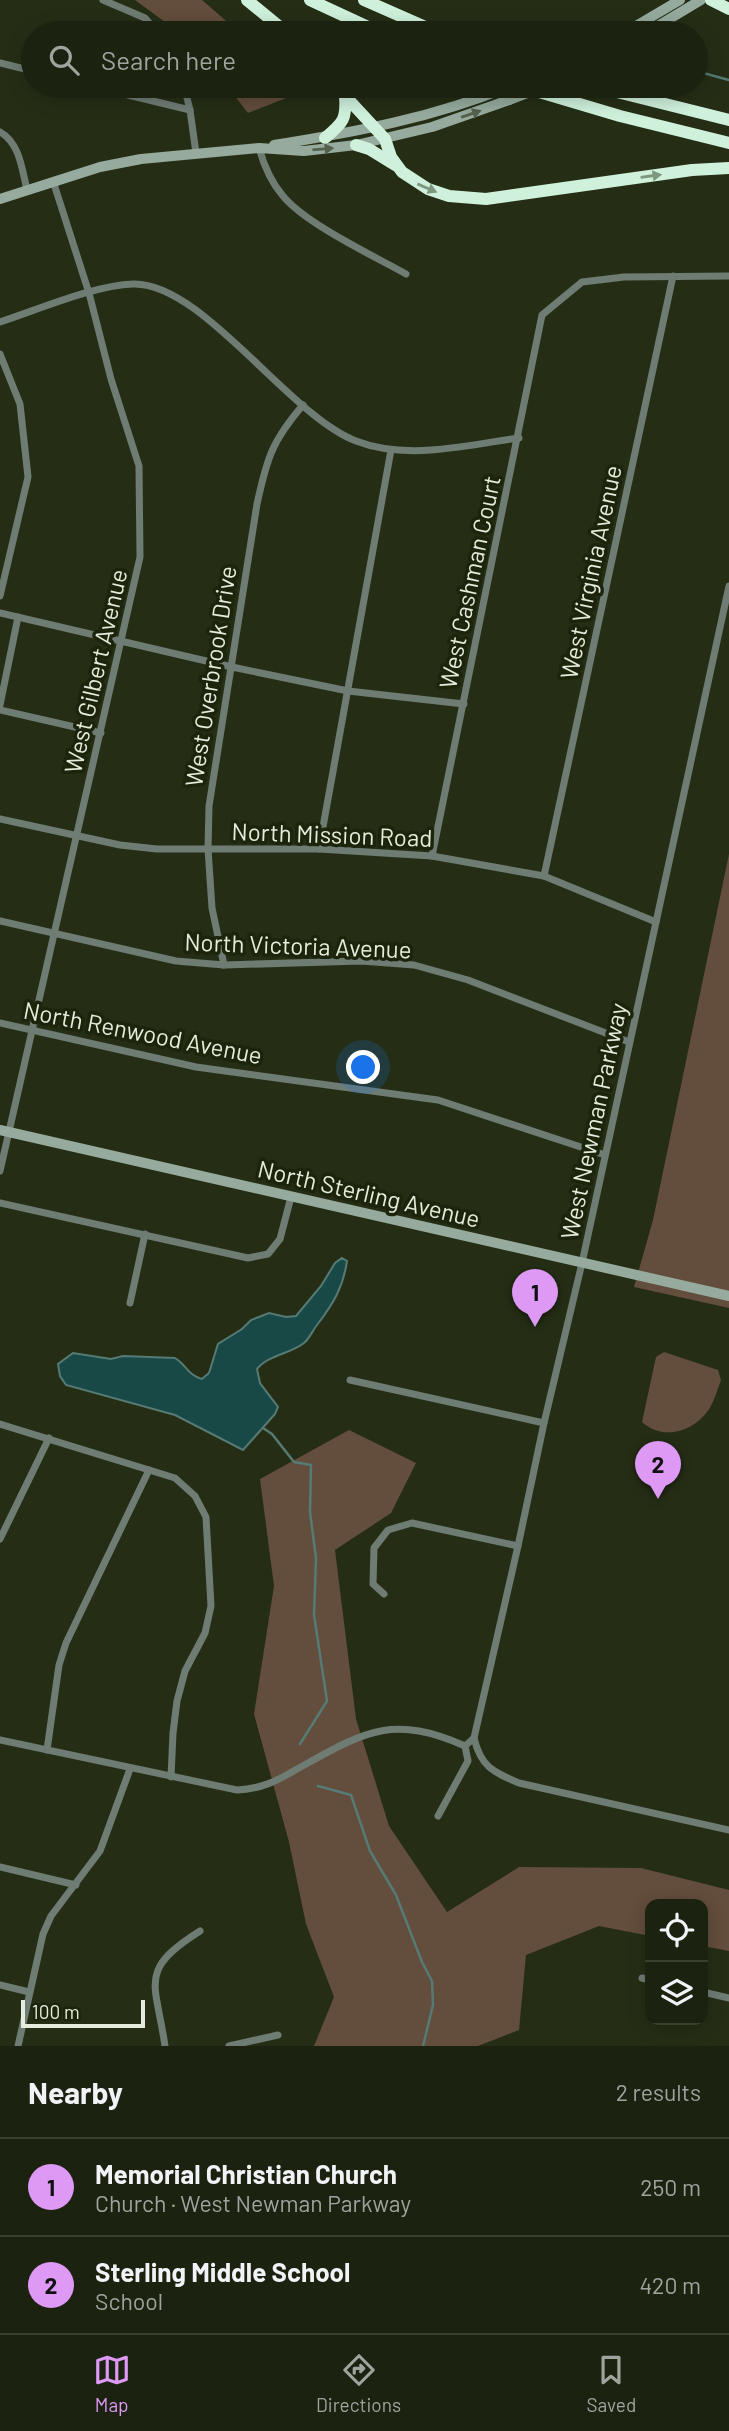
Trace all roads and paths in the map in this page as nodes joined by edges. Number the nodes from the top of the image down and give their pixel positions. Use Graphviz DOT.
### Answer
graph roads {
  1 [pos="103,0"];
  2 [pos="247,0"];
  3 [pos="310,0"];
  4 [pos="364,0"];
  5 [pos="680,0"];
  6 [pos="701,0"];
  7 [pos="711,0"];
  8 [pos="729,9"];
  9 [pos="148,21"];
  10 [pos="272,21"];
  11 [pos="356,21"];
  12 [pos="412,21"];
  13 [pos="644,21"];
  14 [pos="666,21"];
  15 [pos="0,63"];
  16 [pos="21,68"];
  17 [pos="140,98"];
  18 [pos="187,98"];
  19 [pos="345,98"];
  20 [pos="347,98"];
  21 [pos="478,98"];
  22 [pos="514,98"];
  23 [pos="559,98"];
  24 [pos="641,98"];
  25 [pos="190,110"];
  26 [pos="729,120"];
  27 [pos="375,128"];
  28 [pos="0,132"];
  29 [pos="325,138"];
  30 [pos="385,139"];
  31 [pos="729,143"];
  32 [pos="356,145"];
  33 [pos="259,148"];
  34 [pos="196,153"];
  35 [pos="395,165"];
  36 [pos="729,168"];
  37 [pos="53,181"];
  38 [pos="27,190"];
  39 [pos="0,199"];
  40 [pos="406,274"];
  41 [pos="673,276"];
  42 [pos="729,276"];
  43 [pos="89,293"];
  44 [pos="0,322"];
  45 [pos="0,354"];
  46 [pos="303,405"];
  47 [pos="519,438"];
  48 [pos="391,450"];
  49 [pos="729,586"];
  50 [pos="0,596"];
  51 [pos="0,613"];
  52 [pos="19,617"];
  53 [pos="122,639"];
  54 [pos="232,667"];
  55 [pos="348,691"];
  56 [pos="464,704"];
  57 [pos="0,707"];
  58 [pos="101,733"];
  59 [pos="0,819"];
  60 [pos="78,837"];
  61 [pos="208,849"];
  62 [pos="320,849"];
  63 [pos="432,856"];
  64 [pos="544,876"];
  65 [pos="0,921"];
  66 [pos="656,922"];
  67 [pos="54,933"];
  68 [pos="223,965"];
  69 [pos="0,1023"];
  70 [pos="33,1030"];
  71 [pos="629,1042"];
  72 [pos="4,1131"];
  73 [pos="605,1155"];
  74 [pos="0,1171"];
  75 [pos="291,1197"];
  76 [pos="0,1203"];
  77 [pos="145,1234"];
  78 [pos="582,1263"];
  79 [pos="729,1296"];
  80 [pos="130,1303"];
  81 [pos="350,1380"];
  82 [pos="0,1423"];
  83 [pos="544,1423"];
  84 [pos="49,1438"];
  85 [pos="149,1471"];
  86 [pos="0,1539"];
  87 [pos="519,1546"];
  88 [pos="384,1594"];
  89 [pos="474,1738"];
  90 [pos="0,1740"];
  91 [pos="465,1746"];
  92 [pos="47,1750"];
  93 [pos="130,1769"];
  94 [pos="171,1777"];
  95 [pos="438,1816"];
  96 [pos="729,1830"];
  97 [pos="0,1867"];
  98 [pos="76,1885"];
  99 [pos="200,1931"];
  100 [pos="642,1978"];
  101 [pos="645,1979"];
  102 [pos="0,1985"];
  103 [pos="29,1992"];
  104 [pos="708,1993"];
  105 [pos="729,1998"];
  106 [pos="278,2035"];
  107 [pos="18,2046"];
  108 [pos="164,2046"];
  109 [pos="229,2046"];
  1 -- 9 [label="street"];
  2 -- 10 [label="highway"];
  3 -- 11 [label="highway"];
  4 -- 12 [label="highway"];
  5 -- 13 [label="main road"];
  6 -- 14 [label="main road"];
  7 -- 8 [label="highway"];
  15 -- 16 [label="street"];
  17 -- 25 [label="street"];
  18 -- 25 [label="street"];
  19 -- 29 [label="highway"];
  20 -- 27 [label="highway"];
  21 -- 27 [label="main road"];
  30 -- 22 [label="main road, one-way, bridge"];
  23 -- 31 [label="highway"];
  24 -- 26 [label="highway"];
  25 -- 34 [label="street"];
  27 -- 29 [label="main road"];
  27 -- 30 [label="highway"];
  28 -- 38 [label="street"];
  29 -- 33 [label="main road"];
  30 -- 32 [label="main road"];
  30 -- 35 [label="highway"];
  33 -- 32 [label="main road, one-way"];
  32 -- 35 [label="highway"];
  33 -- 34 [label="main road"];
  33 -- 40 [label="street"];
  34 -- 37 [label="main road"];
  35 -- 36 [label="highway, one-way"];
  37 -- 38 [label="main road"];
  37 -- 43 [label="street, West Gilbert Avenue"];
  38 -- 39 [label="main road"];
  41 -- 42 [label="street"];
  41 -- 47 [label="street, West Cashman Court"];
  41 -- 64 [label="street, West Virginia Avenue"];
  43 -- 44 [label="street"];
  43 -- 46 [label="street"];
  43 -- 53 [label="street, West Gilbert Avenue"];
  45 -- 50 [label="street"];
  46 -- 48 [label="street"];
  46 -- 54 [label="street, West Overbrook Drive"];
  47 -- 48 [label="street"];
  47 -- 56 [label="street, West Cashman Court"];
  48 -- 55 [label="street"];
  49 -- 66 [label="street, West Newman Parkway"];
  51 -- 52 [label="street"];
  52 -- 53 [label="street"];
  52 -- 57 [label="street"];
  53 -- 54 [label="street"];
  53 -- 58 [label="street, West Gilbert Avenue"];
  54 -- 55 [label="street"];
  54 -- 61 [label="street, West Overbrook Drive"];
  55 -- 56 [label="street"];
  55 -- 62 [label="street"];
  56 -- 63 [label="street, West Cashman Court"];
  57 -- 58 [label="street"];
  58 -- 60 [label="street, West Gilbert Avenue"];
  59 -- 60 [label="street, North Mission Road"];
  60 -- 61 [label="street, North Mission Road"];
  60 -- 67 [label="street, West Gilbert Avenue"];
  61 -- 62 [label="street, North Mission Road"];
  61 -- 68 [label="street, West Overbrook Drive"];
  62 -- 63 [label="street, North Mission Road"];
  63 -- 64 [label="street, North Mission Road"];
  64 -- 66 [label="street, North Mission Road"];
  65 -- 67 [label="street, North Victoria Avenue"];
  66 -- 71 [label="street, West Newman Parkway"];
  67 -- 68 [label="street, North Victoria Avenue"];
  67 -- 70 [label="street, West Gilbert Avenue"];
  68 -- 71 [label="street, North Victoria Avenue"];
  69 -- 70 [label="street, North Renwood Avenue"];
  70 -- 72 [label="street, West Gilbert Avenue"];
  70 -- 73 [label="street, North Renwood Avenue"];
  71 -- 73 [label="street, West Newman Parkway"];
  72 -- 74 [label="street, West Gilbert Avenue"];
  72 -- 75 [label="main road, North Sterling Avenue"];
  73 -- 78 [label="street, West Newman Parkway"];
  75 -- 77 [label="street"];
  75 -- 78 [label="main road, North Sterling Avenue"];
  76 -- 77 [label="street"];
  77 -- 80 [label="street"];
  78 -- 79 [label="main road, North Sterling Avenue"];
  78 -- 83 [label="street, West Newman Parkway"];
  81 -- 83 [label="street"];
  82 -- 84 [label="street"];
  83 -- 87 [label="street, West Newman Parkway"];
  84 -- 85 [label="street"];
  84 -- 86 [label="street"];
  85 -- 92 [label="street"];
  85 -- 94 [label="street"];
  87 -- 88 [label="street"];
  87 -- 89 [label="street, West Newman Parkway"];
  89 -- 91 [label="street"];
  89 -- 96 [label="street"];
  90 -- 92 [label="street"];
  91 -- 94 [label="street"];
  91 -- 95 [label="street"];
  92 -- 93 [label="street"];
  93 -- 94 [label="street"];
  93 -- 98 [label="street"];
  97 -- 98 [label="street"];
  98 -- 103 [label="street"];
  99 -- 108 [label="street"];
  100 -- 101 [label="street"];
  102 -- 103 [label="street"];
  103 -- 107 [label="street"];
  104 -- 105 [label="street"];
  106 -- 109 [label="street"];
}
